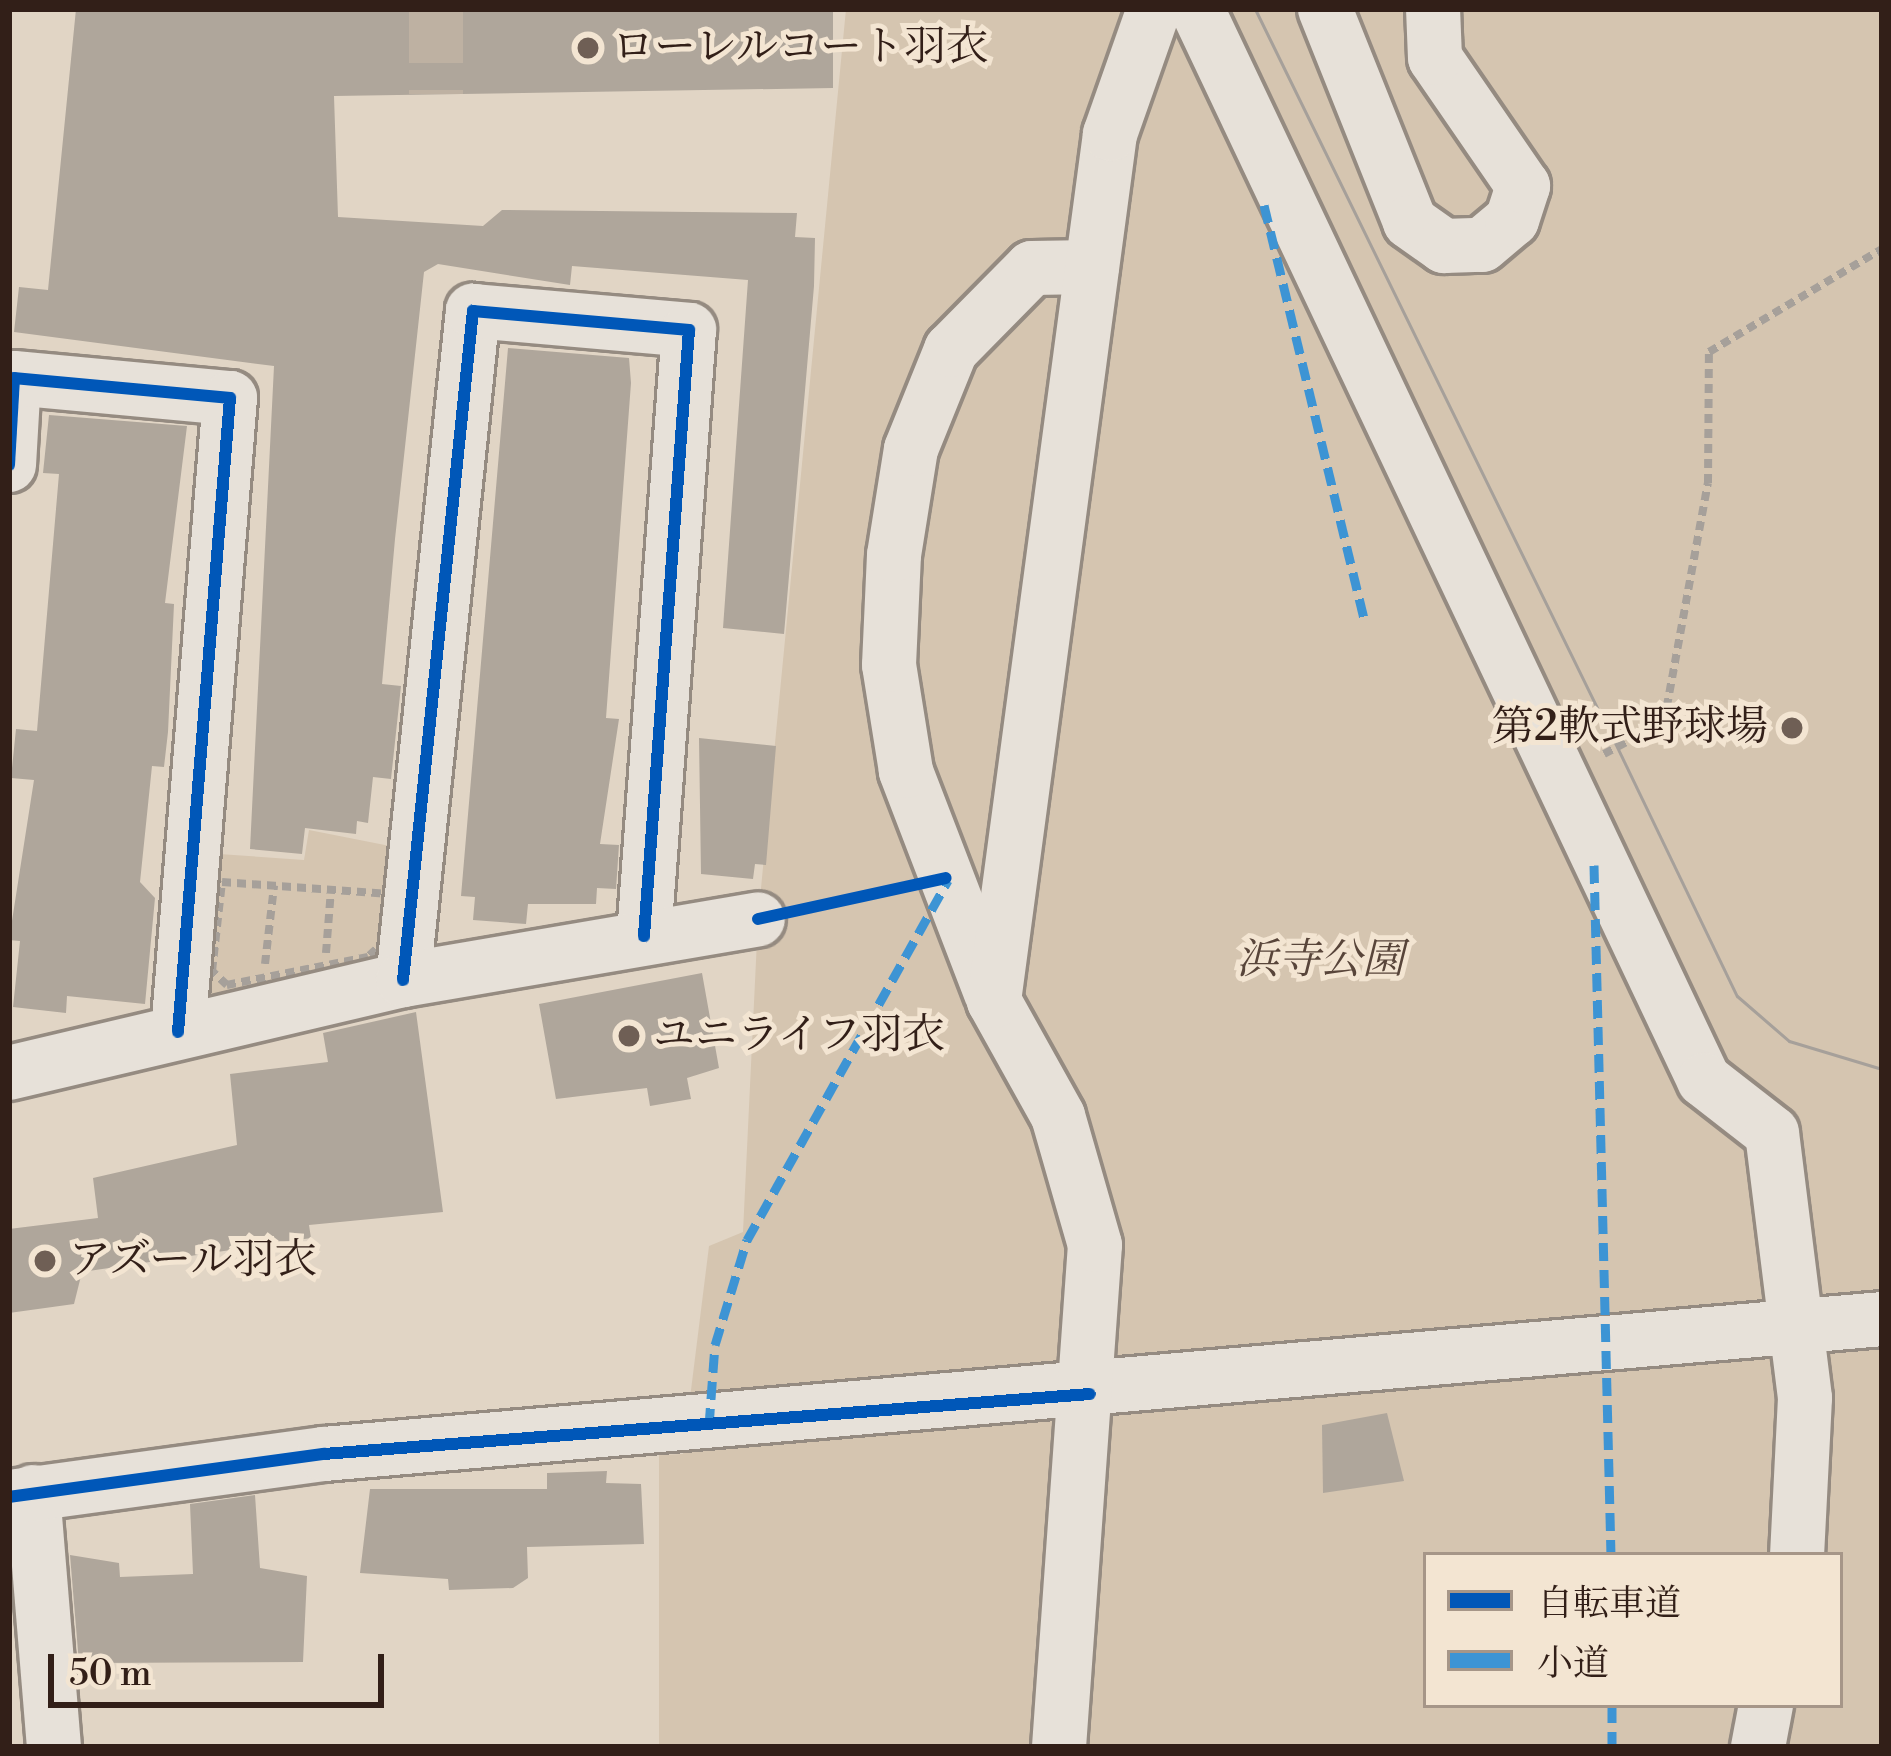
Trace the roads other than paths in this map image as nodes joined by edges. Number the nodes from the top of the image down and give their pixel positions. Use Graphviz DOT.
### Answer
graph roads {
  1 [pos="1154,9"];
  2 [pos="1197,9"];
  3 [pos="1324,9"];
  4 [pos="1344,9"];
  5 [pos="1407,9"];
  6 [pos="1432,9"];
  7 [pos="1092,267"];
  8 [pos="9,465"];
  9 [pos="758,920"];
  10 [pos="644,936"];
  11 [pos="403,980"];
  12 [pos="994,1001"];
  13 [pos="178,1032"];
  14 [pos="9,1073"];
  15 [pos="1882,1319"];
  16 [pos="1799,1326"];
  17 [pos="1090,1394"];
  18 [pos="21,1495"];
  19 [pos="1798,1552"];
  20 [pos="1765,1708"];
  21 [pos="55,1747"];
  22 [pos="1059,1747"];
  23 [pos="1758,1747"];
  1 -- 7 [label="street"];
  2 -- 16 [label="street"];
  3 -- 6 [label="street"];
  4 -- 5 [label="street"];
  7 -- 12 [label="street"];
  7 -- 12 [label="street"];
  8 -- 13 [label="street"];
  9 -- 10 [label="street"];
  10 -- 11 [label="street"];
  10 -- 11 [label="street"];
  11 -- 13 [label="street"];
  12 -- 17 [label="street"];
  13 -- 14 [label="street"];
  15 -- 16 [label="street"];
  16 -- 17 [label="street"];
  16 -- 19 [label="street"];
  17 -- 18 [label="street"];
  17 -- 22 [label="street"];
  18 -- 21 [label="street"];
  20 -- 23 [label="street"];
}
